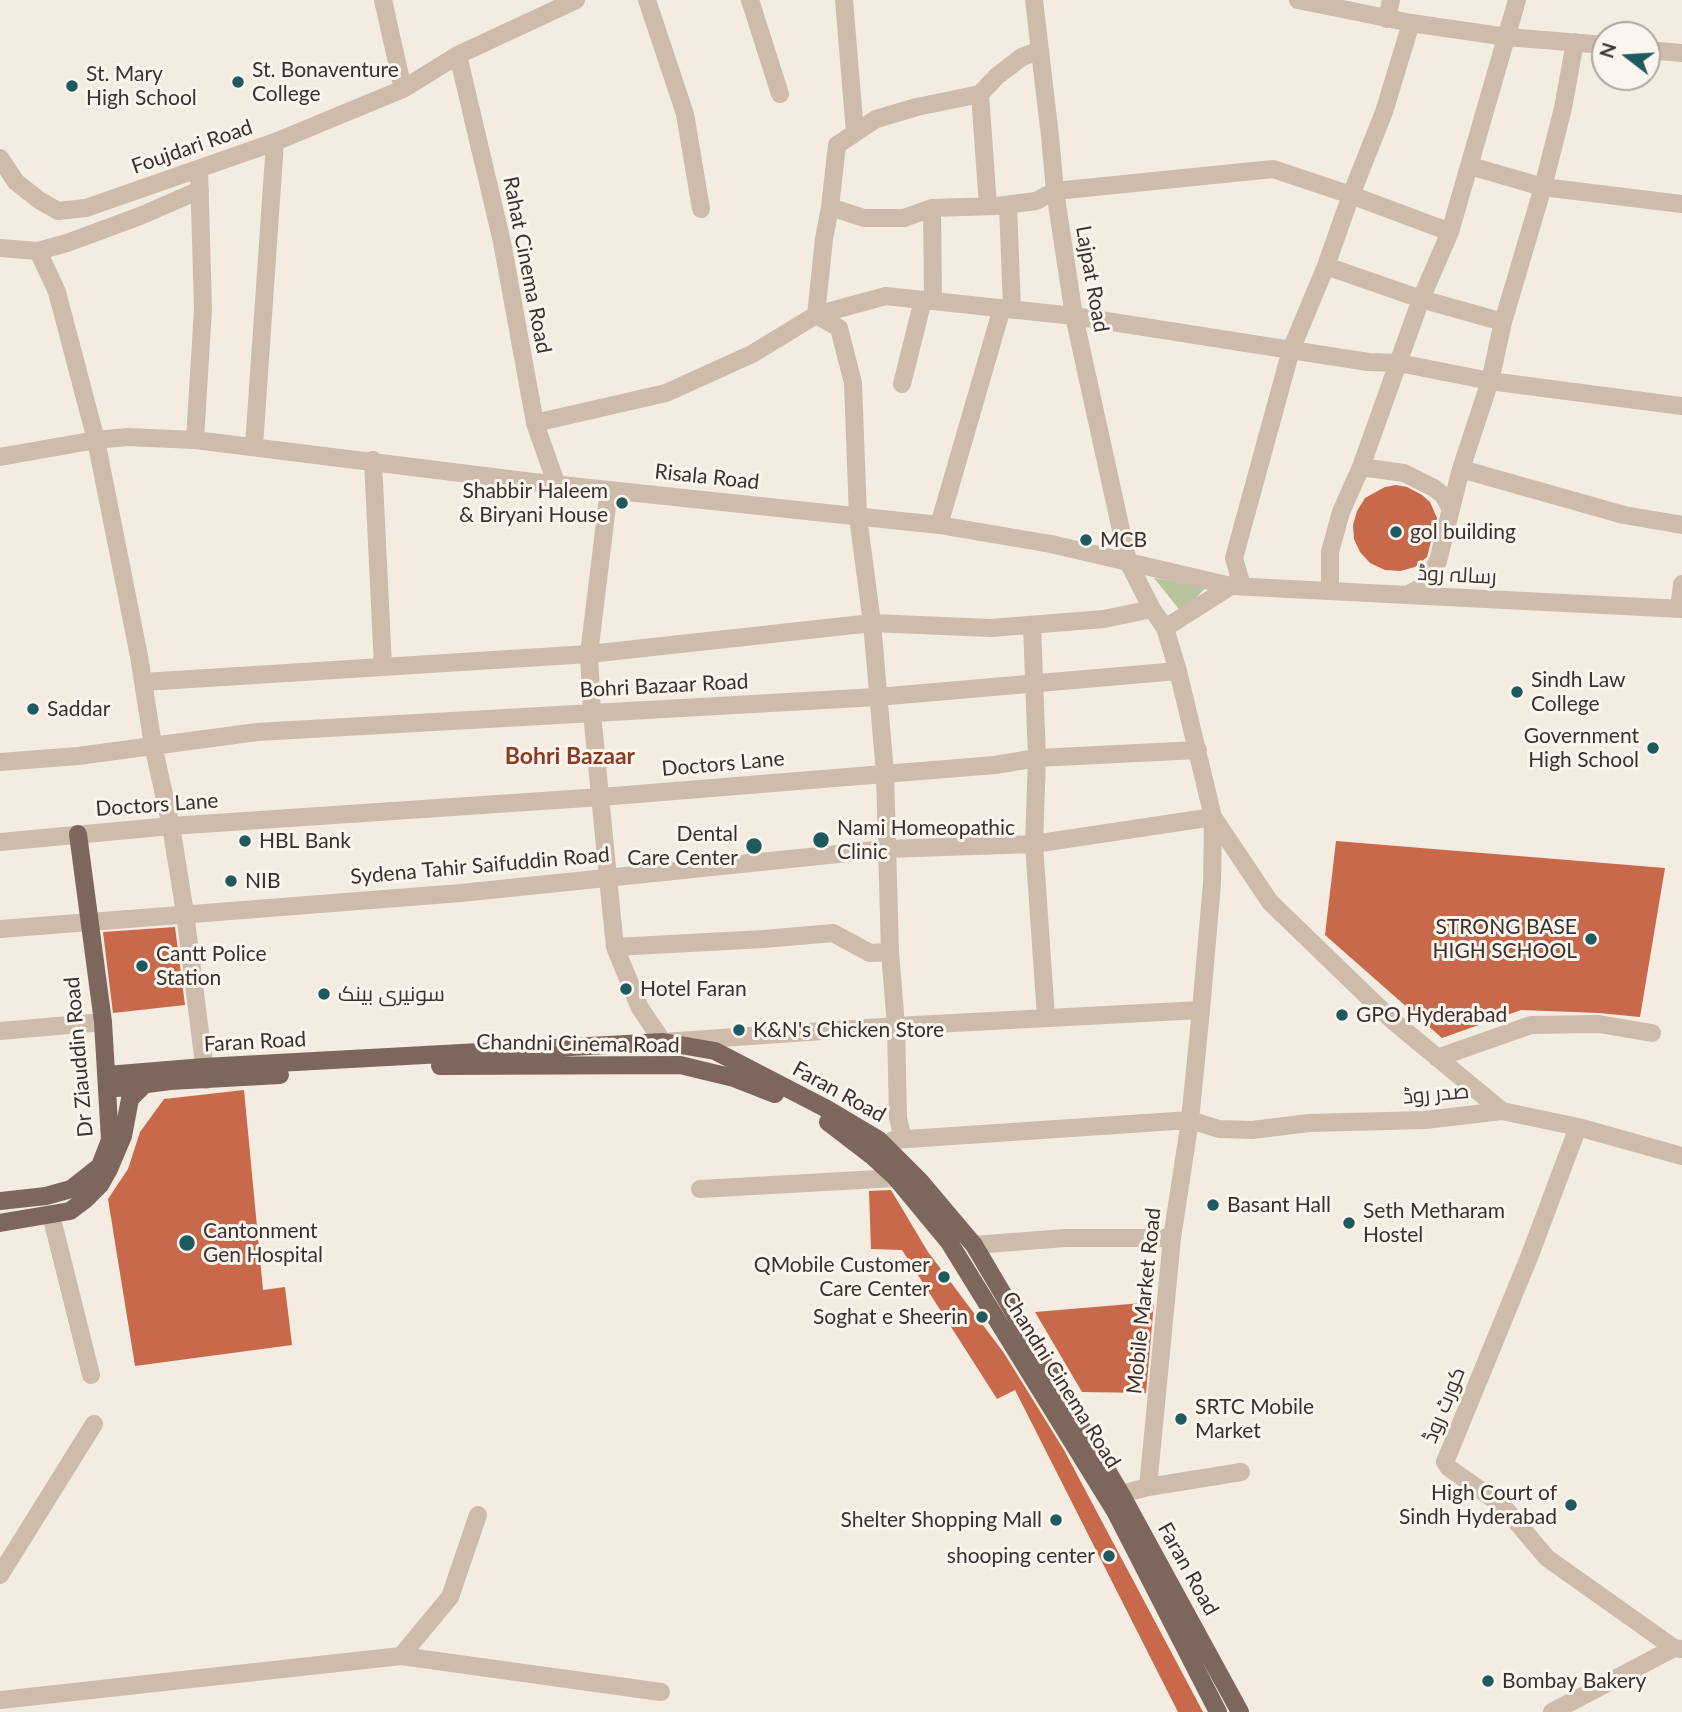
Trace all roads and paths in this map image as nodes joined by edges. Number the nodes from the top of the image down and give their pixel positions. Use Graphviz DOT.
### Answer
graph roads {
  1 [pos="383,0"];
  2 [pos="576,0"];
  3 [pos="647,0"];
  4 [pos="750,0"];
  5 [pos="844,0"];
  6 [pos="1034,0"];
  7 [pos="1298,0"];
  8 [pos="1391,0"];
  9 [pos="1517,0"];
  10 [pos="544,7"];
  11 [pos="1387,19"];
  12 [pos="1410,23"];
  13 [pos="1507,37"];
  14 [pos="1575,42"];
  15 [pos="1591,44"];
  16 [pos="1040,50"];
  17 [pos="1661,51"];
  18 [pos="1682,53"];
  19 [pos="457,55"];
  20 [pos="402,89"];
  21 [pos="780,94"];
  22 [pos="980,94"];
  23 [pos="855,133"];
  24 [pos="275,142"];
  25 [pos="0,158"];
  26 [pos="1470,166"];
  27 [pos="199,170"];
  28 [pos="1543,187"];
  29 [pos="200,190"];
  30 [pos="1055,191"];
  31 [pos="1351,195"];
  32 [pos="1682,204"];
  33 [pos="1008,205"];
  34 [pos="988,206"];
  35 [pos="830,207"];
  36 [pos="932,208"];
  37 [pos="701,209"];
  38 [pos="1450,232"];
  39 [pos="0,248"];
  40 [pos="38,251"];
  41 [pos="1326,266"];
  42 [pos="1421,299"];
  43 [pos="928,300"];
  44 [pos="1007,309"];
  45 [pos="816,315"];
  46 [pos="1074,316"];
  47 [pos="1503,322"];
  48 [pos="1291,350"];
  49 [pos="1399,363"];
  50 [pos="1490,381"];
  51 [pos="902,384"];
  52 [pos="1682,406"];
  53 [pos="535,423"];
  54 [pos="96,440"];
  55 [pos="195,440"];
  56 [pos="254,446"];
  57 [pos="0,457"];
  58 [pos="373,460"];
  59 [pos="1361,467"];
  60 [pos="1461,469"];
  61 [pos="556,483"];
  62 [pos="609,490"];
  63 [pos="1451,509"];
  64 [pos="858,517"];
  65 [pos="939,525"];
  66 [pos="1682,525"];
  67 [pos="1128,562"];
  68 [pos="1682,584"];
  69 [pos="1236,586"];
  70 [pos="1330,591"];
  71 [pos="1407,595"];
  72 [pos="1152,608"];
  73 [pos="1681,609"];
  74 [pos="872,623"];
  75 [pos="1032,625"];
  76 [pos="1166,628"];
  77 [pos="589,654"];
  78 [pos="383,667"];
  79 [pos="1178,671"];
  80 [pos="143,682"];
  81 [pos="1033,685"];
  82 [pos="877,696"];
  83 [pos="592,713"];
  84 [pos="153,745"];
  85 [pos="1198,750"];
  86 [pos="1037,758"];
  87 [pos="0,762"];
  88 [pos="885,773"];
  89 [pos="601,797"];
  90 [pos="1213,817"];
  91 [pos="171,826"];
  92 [pos="78,834"];
  93 [pos="0,842"];
  94 [pos="1034,844"];
  95 [pos="886,849"];
  96 [pos="608,878"];
  97 [pos="185,913"];
  98 [pos="88,921"];
  99 [pos="0,929"];
  100 [pos="615,947"];
  101 [pos="890,952"];
  102 [pos="1201,1010"];
  103 [pos="1046,1017"];
  104 [pos="103,1022"];
  105 [pos="896,1026"];
  106 [pos="0,1031"];
  107 [pos="1652,1033"];
  108 [pos="663,1042"];
  109 [pos="1437,1058"];
  110 [pos="205,1073"];
  111 [pos="108,1082"];
  112 [pos="145,1084"];
  113 [pos="1502,1111"];
  114 [pos="1190,1120"];
  115 [pos="1577,1127"];
  116 [pos="902,1139"];
  117 [pos="879,1140"];
  118 [pos="1682,1156"];
  119 [pos="896,1178"];
  120 [pos="701,1189"];
  121 [pos="0,1201"];
  122 [pos="51,1216"];
  123 [pos="0,1223"];
  124 [pos="1172,1238"];
  125 [pos="974,1245"];
  126 [pos="91,1375"];
  127 [pos="94,1424"];
  128 [pos="1241,1472"];
  129 [pos="1147,1487"];
  130 [pos="1121,1494"];
  131 [pos="478,1516"];
  132 [pos="0,1575"];
  133 [pos="1678,1648"];
  134 [pos="401,1656"];
  135 [pos="661,1692"];
  136 [pos="0,1700"];
  137 [pos="1218,1712"];
  138 [pos="1240,1712"];
  139 [pos="1552,1712"];
  1 -- 20 [label="street"];
  2 -- 10 [label="street, Foujdari Road"];
  3 -- 37 [label="street"];
  4 -- 21 [label="street"];
  5 -- 23 [label="street"];
  6 -- 16 [label="street, Lajpat Road"];
  7 -- 11 [label="street"];
  8 -- 11 [label="street"];
  9 -- 13 [label="street"];
  10 -- 19 [label="street, Foujdari Road"];
  11 -- 12 [label="street"];
  12 -- 13 [label="street"];
  12 -- 31 [label="street"];
  13 -- 14 [label="street"];
  13 -- 26 [label="street"];
  14 -- 15 [label="street"];
  14 -- 28 [label="street"];
  16 -- 22 [label="street"];
  16 -- 30 [label="street, Lajpat Road"];
  17 -- 18 [label="street"];
  19 -- 20 [label="street, Foujdari Road"];
  19 -- 53 [label="street, Rahat Cinema Road"];
  20 -- 24 [label="street, Foujdari Road"];
  22 -- 23 [label="street"];
  22 -- 34 [label="street"];
  23 -- 35 [label="street"];
  24 -- 27 [label="street, Foujdari Road"];
  24 -- 56 [label="street"];
  25 -- 27 [label="street, Foujdari Road"];
  26 -- 28 [label="street"];
  26 -- 38 [label="street"];
  27 -- 29 [label="street"];
  28 -- 32 [label="street"];
  28 -- 47 [label="street"];
  29 -- 40 [label="street"];
  29 -- 55 [label="street"];
  30 -- 31 [label="street"];
  30 -- 33 [label="street"];
  30 -- 46 [label="street, Lajpat Road"];
  31 -- 38 [label="street"];
  31 -- 41 [label="street"];
  33 -- 34 [label="street"];
  33 -- 44 [label="street"];
  34 -- 36 [label="street"];
  35 -- 36 [label="street"];
  35 -- 45 [label="street"];
  36 -- 43 [label="street"];
  38 -- 42 [label="street"];
  39 -- 40 [label="street"];
  40 -- 54 [label="street"];
  41 -- 42 [label="street"];
  41 -- 48 [label="street"];
  42 -- 47 [label="street"];
  42 -- 49 [label="street"];
  43 -- 44 [label="street"];
  43 -- 45 [label="street"];
  43 -- 51 [label="street"];
  44 -- 46 [label="street"];
  44 -- 65 [label="street"];
  45 -- 53 [label="street"];
  45 -- 64 [label="street"];
  46 -- 48 [label="street"];
  46 -- 67 [label="street, Lajpat Road"];
  47 -- 50 [label="street"];
  48 -- 49 [label="street"];
  48 -- 69 [label="street"];
  49 -- 50 [label="street"];
  49 -- 59 [label="street"];
  50 -- 52 [label="street"];
  50 -- 60 [label="street"];
  53 -- 61 [label="street, Rahat Cinema Road"];
  54 -- 55 [label="street, Risala Road"];
  54 -- 57 [label="street, Risala Road"];
  54 -- 80 [label="street"];
  55 -- 56 [label="street, Risala Road"];
  56 -- 58 [label="street, Risala Road"];
  58 -- 61 [label="street, Risala Road"];
  58 -- 78 [label="street"];
  59 -- 63 [label="street"];
  59 -- 70 [label="street"];
  60 -- 63 [label="street"];
  60 -- 66 [label="street"];
  61 -- 62 [label="street, Risala Road"];
  62 -- 64 [label="street, Risala Road"];
  62 -- 77 [label="street"];
  63 -- 71 [label="street"];
  64 -- 65 [label="street, Risala Road"];
  64 -- 74 [label="street"];
  65 -- 67 [label="street, Risala Road"];
  67 -- 69 [label="street, Risala Road"];
  67 -- 72 [label="street, Lajpat Road"];
  68 -- 73 [label="street"];
  69 -- 70 [label="street, رسالہ روڈ"];
  69 -- 76 [label="street"];
  70 -- 71 [label="street, رسالہ روڈ"];
  71 -- 73 [label="street, رسالہ روڈ"];
  72 -- 75 [label="street"];
  72 -- 76 [label="street, Lajpat Road"];
  74 -- 75 [label="street"];
  74 -- 77 [label="street"];
  74 -- 82 [label="street"];
  75 -- 81 [label="street"];
  76 -- 79 [label="street, Lajpat Road"];
  77 -- 78 [label="street"];
  77 -- 83 [label="street"];
  78 -- 80 [label="street"];
  79 -- 81 [label="street, Bohri Bazaar Road"];
  79 -- 85 [label="street, Lajpat Road"];
  80 -- 84 [label="street"];
  81 -- 82 [label="street, Bohri Bazaar Road"];
  81 -- 86 [label="street"];
  82 -- 83 [label="street, Bohri Bazaar Road"];
  82 -- 88 [label="street"];
  83 -- 84 [label="street, Bohri Bazaar Road"];
  83 -- 89 [label="street"];
  84 -- 87 [label="street, Bohri Bazaar Road"];
  84 -- 91 [label="street"];
  85 -- 86 [label="street, Doctors Lane"];
  85 -- 90 [label="street, Lajpat Road"];
  86 -- 88 [label="street, Doctors Lane"];
  86 -- 94 [label="street"];
  88 -- 89 [label="street, Doctors Lane"];
  88 -- 95 [label="street"];
  89 -- 91 [label="street, Doctors Lane"];
  89 -- 96 [label="street"];
  90 -- 94 [label="street, Sydena Tahir Saifuddin Road"];
  90 -- 102 [label="street, Mobile Market Road"];
  90 -- 109 [label="street"];
  91 -- 92 [label="street, Doctors Lane"];
  91 -- 97 [label="street"];
  92 -- 93 [label="street, Doctors Lane"];
  92 -- 98 [label="main road, Dr Ziauddin Road"];
  94 -- 95 [label="street, Sydena Tahir Saifuddin Road"];
  94 -- 103 [label="street"];
  95 -- 96 [label="street, Sydena Tahir Saifuddin Road"];
  95 -- 101 [label="street"];
  96 -- 97 [label="street, Sydena Tahir Saifuddin Road"];
  96 -- 100 [label="street"];
  97 -- 98 [label="street, Sydena Tahir Saifuddin Road"];
  97 -- 110 [label="street"];
  98 -- 99 [label="street, Sydena Tahir Saifuddin Road"];
  98 -- 104 [label="main road, Dr Ziauddin Road"];
  100 -- 101 [label="street"];
  100 -- 108 [label="street"];
  101 -- 105 [label="street"];
  102 -- 103 [label="street"];
  102 -- 114 [label="street, Mobile Market Road"];
  103 -- 105 [label="street"];
  104 -- 106 [label="street"];
  104 -- 111 [label="main road, Dr Ziauddin Road"];
  105 -- 108 [label="street"];
  105 -- 116 [label="street"];
  107 -- 109 [label="street"];
  108 -- 110 [label="main road, Faran Road"];
  108 -- 117 [label="main road, Faran Road"];
  109 -- 113 [label="street"];
  110 -- 111 [label="main road, Faran Road"];
  110 -- 112 [label="main road, Chandni Cinema Road"];
  110 -- 119 [label="main road, Chandni Cinema Road"];
  111 -- 112 [label="main road, Chandni Cinema Road"];
  111 -- 121 [label="main road, Dr Ziauddin Road"];
  112 -- 122 [label="main road, Dr Ziauddin Road"];
  113 -- 114 [label="street, صدر روڈ"];
  113 -- 115 [label="street, صدر روڈ"];
  114 -- 116 [label="street, صدر روڈ"];
  114 -- 124 [label="street, Mobile Market Road"];
  115 -- 118 [label="street, صدر روڈ"];
  115 -- 133 [label="street, کورٹ روڈ"];
  116 -- 117 [label="street, صدر روڈ"];
  117 -- 125 [label="main road, Faran Road"];
  119 -- 120 [label="street"];
  119 -- 137 [label="main road, Chandni Cinema Road"];
  122 -- 123 [label="main road, Dr Ziauddin Road"];
  122 -- 126 [label="street"];
  124 -- 125 [label="street"];
  124 -- 129 [label="street, Mobile Market Road"];
  125 -- 130 [label="main road, Faran Road"];
  127 -- 132 [label="street"];
  128 -- 129 [label="street"];
  129 -- 130 [label="street"];
  130 -- 138 [label="main road, Faran Road"];
  131 -- 134 [label="street"];
  133 -- 139 [label="street"];
  134 -- 135 [label="street"];
  134 -- 136 [label="street"];
}
